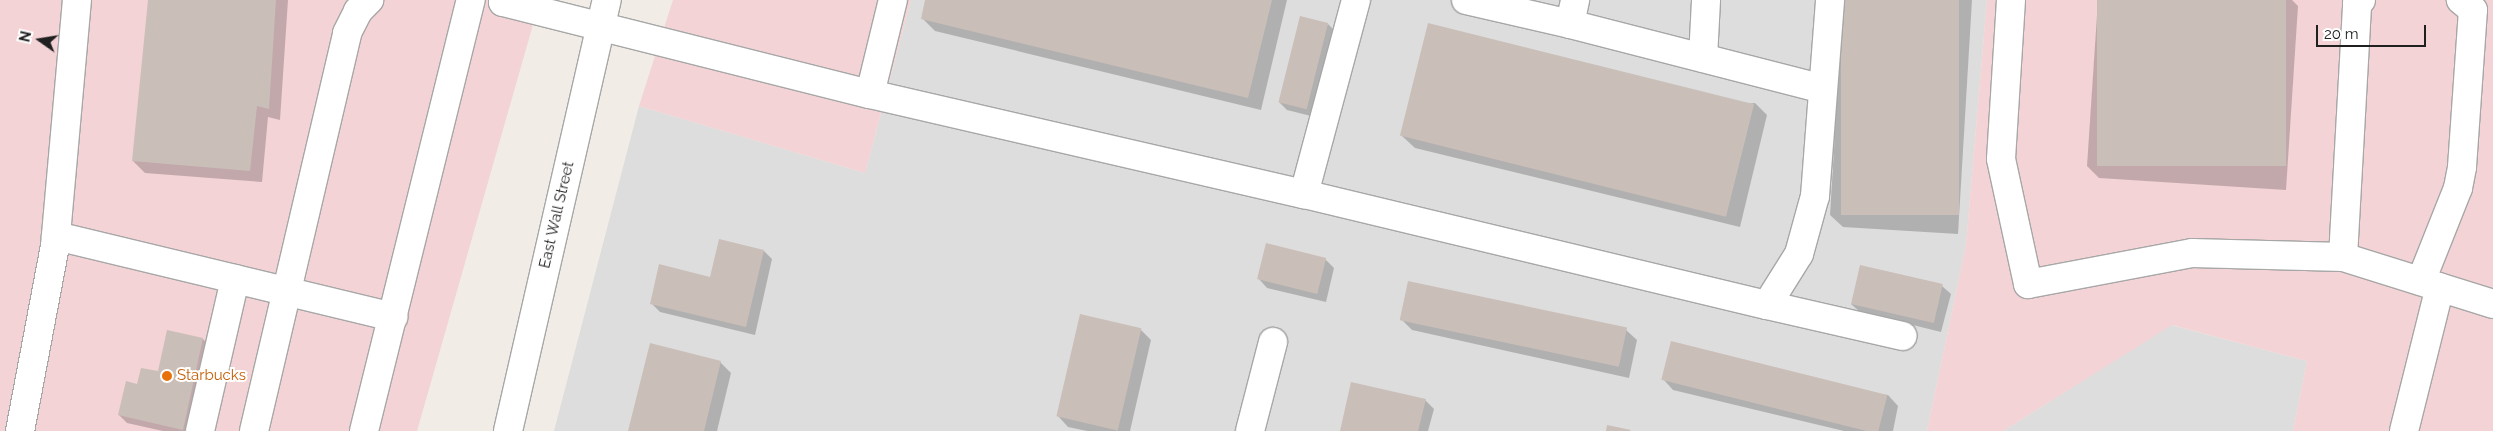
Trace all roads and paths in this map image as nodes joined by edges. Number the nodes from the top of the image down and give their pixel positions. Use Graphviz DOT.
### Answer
graph roads {
  1 [pos="77,0"];
  2 [pos="369,0"];
  3 [pos="471,0"];
  4 [pos="607,0"];
  5 [pos="893,0"];
  6 [pos="1356,0"];
  7 [pos="1466,0"];
  8 [pos="1706,0"];
  9 [pos="1830,0"];
  10 [pos="2011,0"];
  11 [pos="2360,0"];
  12 [pos="2461,0"];
  13 [pos="499,1"];
  14 [pos="1573,12"];
  15 [pos="600,27"];
  16 [pos="1703,58"];
  17 [pos="1823,89"];
  18 [pos="870,94"];
  19 [pos="1304,194"];
  20 [pos="56,236"];
  21 [pos="2344,257"];
  22 [pos="235,279"];
  23 [pos="2430,284"];
  24 [pos="287,291"];
  25 [pos="2493,304"];
  26 [pos="1768,305"];
  27 [pos="393,317"];
  28 [pos="1902,336"];
  29 [pos="1273,342"];
  30 [pos="24,430"];
  31 [pos="200,431"];
  32 [pos="254,431"];
  33 [pos="364,431"];
  34 [pos="508,431"];
  35 [pos="1250,431"];
  36 [pos="2404,431"];
  1 -- 20 [label="street"];
  2 -- 24 [label="street"];
  3 -- 27 [label="street"];
  4 -- 15 [label="street, East Wall Street"];
  5 -- 18 [label="street"];
  6 -- 19 [label="street"];
  7 -- 14 [label="street"];
  8 -- 16 [label="street"];
  9 -- 17 [label="street"];
  10 -- 21 [label="street"];
  11 -- 21 [label="street"];
  12 -- 23 [label="street"];
  13 -- 15 [label="street"];
  14 -- 16 [label="street"];
  15 -- 18 [label="street"];
  15 -- 34 [label="street, East Wall Street"];
  16 -- 17 [label="street"];
  17 -- 26 [label="street"];
  18 -- 19 [label="street"];
  19 -- 26 [label="street"];
  20 -- 22 [label="street"];
  20 -- 30 [label="street"];
  21 -- 23 [label="street"];
  22 -- 24 [label="street"];
  22 -- 31 [label="street"];
  23 -- 25 [label="street"];
  23 -- 36 [label="street"];
  24 -- 27 [label="street"];
  24 -- 32 [label="street"];
  26 -- 28 [label="street"];
  27 -- 33 [label="street"];
  29 -- 35 [label="street"];
}
